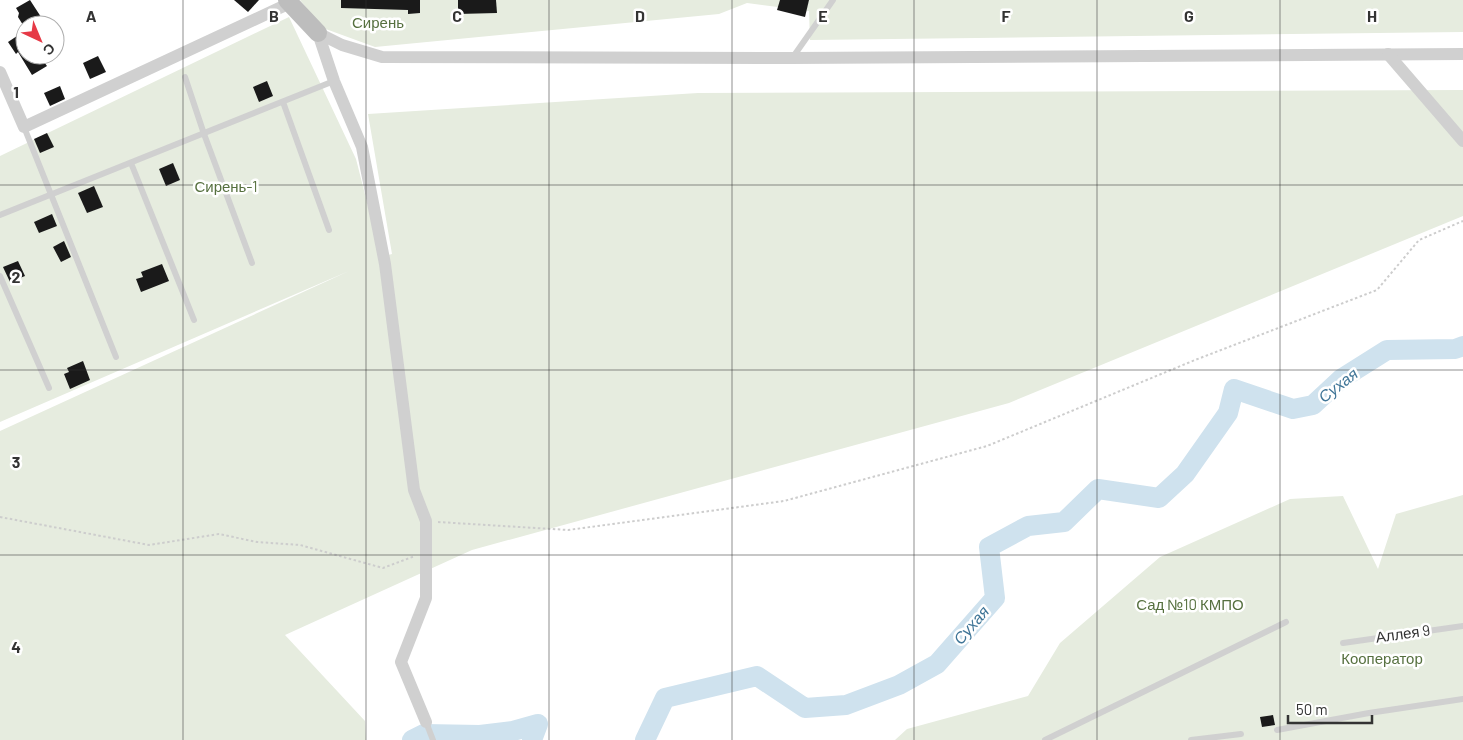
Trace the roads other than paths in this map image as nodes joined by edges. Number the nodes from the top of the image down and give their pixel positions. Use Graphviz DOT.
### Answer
graph roads {
  1 [pos="832,0"];
  2 [pos="288,2"];
  3 [pos="318,33"];
  4 [pos="1388,54"];
  5 [pos="1463,54"];
  6 [pos="792,58"];
  7 [pos="0,72"];
  8 [pos="185,77"];
  9 [pos="334,81"];
  10 [pos="283,102"];
  11 [pos="24,127"];
  12 [pos="204,134"];
  13 [pos="1463,141"];
  14 [pos="131,162"];
  15 [pos="52,194"];
  16 [pos="0,215"];
  17 [pos="329,230"];
  18 [pos="252,263"];
  19 [pos="0,276"];
  20 [pos="194,320"];
  21 [pos="116,357"];
  22 [pos="49,388"];
  23 [pos="1286,622"];
  24 [pos="1463,626"];
  25 [pos="1343,643"];
  26 [pos="1463,699"];
  27 [pos="426,722"];
  28 [pos="1277,730"];
  29 [pos="1241,734"];
  30 [pos="433,740"];
  31 [pos="1045,740"];
  32 [pos="1191,740"];
  1 -- 6 [label="lane"];
  2 -- 3 [label="street"];
  2 -- 11 [label="street"];
  3 -- 6 [label="street"];
  3 -- 9 [label="street"];
  4 -- 5 [label="street"];
  4 -- 6 [label="street"];
  4 -- 13 [label="street"];
  7 -- 11 [label="street"];
  8 -- 12 [label="lane"];
  9 -- 10 [label="lane"];
  9 -- 27 [label="street"];
  10 -- 12 [label="lane"];
  10 -- 17 [label="lane"];
  11 -- 15 [label="lane"];
  12 -- 14 [label="lane"];
  12 -- 18 [label="lane"];
  14 -- 15 [label="lane"];
  14 -- 20 [label="lane"];
  15 -- 16 [label="lane"];
  15 -- 21 [label="lane"];
  19 -- 22 [label="lane"];
  23 -- 31 [label="lane"];
  24 -- 25 [label="lane, Аллея 9"];
  26 -- 28 [label="lane"];
  27 -- 30 [label="lane"];
  29 -- 32 [label="lane"];
}
